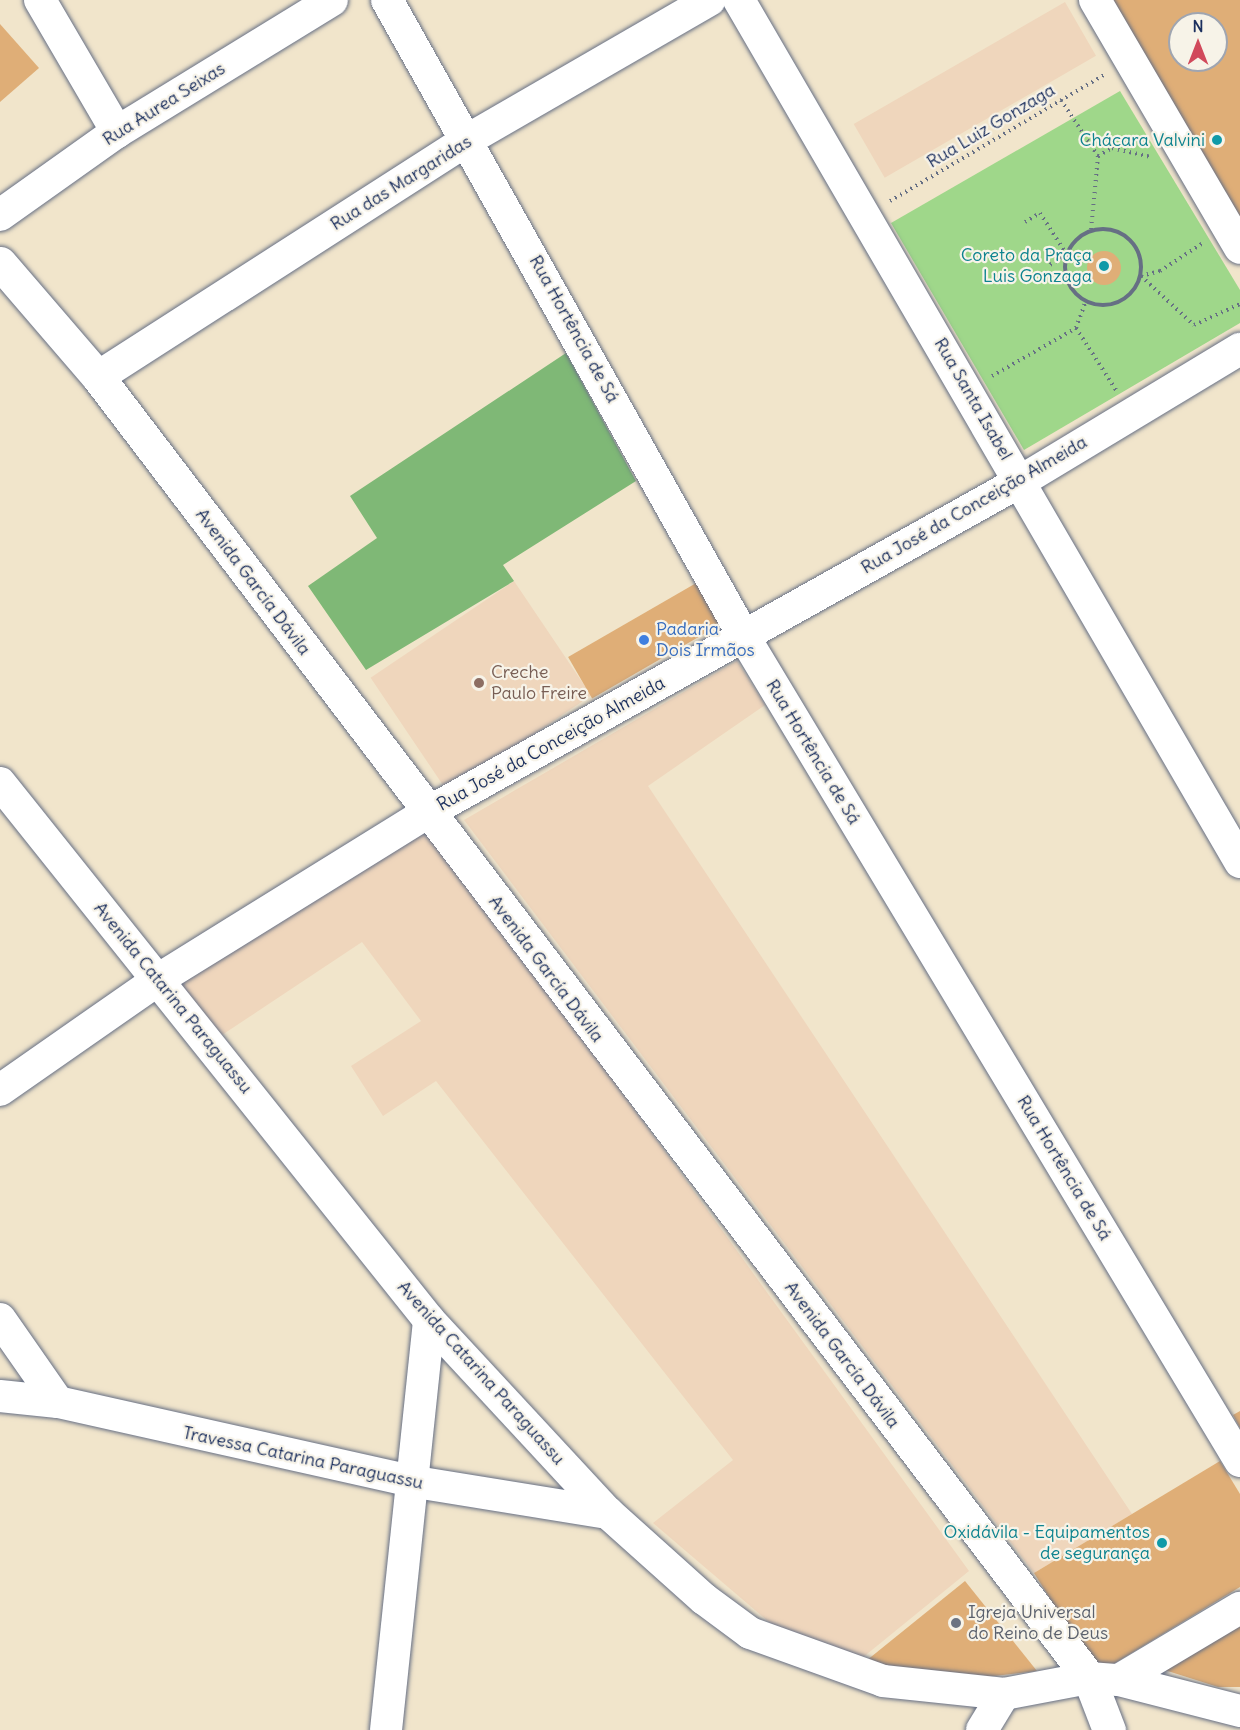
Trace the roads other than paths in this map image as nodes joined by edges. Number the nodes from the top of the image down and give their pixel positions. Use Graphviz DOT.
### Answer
graph roads {
  1 [pos="40,0"];
  2 [pos="332,0"];
  3 [pos="387,0"];
  4 [pos="710,0"];
  5 [pos="739,0"];
  6 [pos="1095,0"];
  7 [pos="117,132"];
  8 [pos="469,139"];
  9 [pos="0,215"];
  10 [pos="1234,238"];
  11 [pos="0,263"];
  12 [pos="1240,349"];
  13 [pos="98,377"];
  14 [pos="1021,481"];
  15 [pos="743,635"];
  16 [pos="0,783"];
  17 [pos="427,813"];
  18 [pos="1240,862"];
  19 [pos="159,979"];
  20 [pos="0,1090"];
  21 [pos="0,1319"];
  22 [pos="429,1320"];
  23 [pos="0,1396"];
  24 [pos="58,1402"];
  25 [pos="1240,1461"];
  26 [pos="410,1481"];
  27 [pos="608,1513"];
  28 [pos="1240,1608"];
  29 [pos="1104,1679"];
  30 [pos="1004,1694"];
  31 [pos="1240,1711"];
  32 [pos="386,1730"];
  33 [pos="982,1730"];
  34 [pos="1109,1730"];
  1 -- 7 [label="street"];
  2 -- 7 [label="street, Rua Aurea Seixas"];
  3 -- 8 [label="street, Rua Hortência de Sá"];
  4 -- 8 [label="street, Rua das Margaridas"];
  5 -- 14 [label="street, Rua Santa Isabel"];
  6 -- 10 [label="street"];
  7 -- 9 [label="street, Rua Aurea Seixas"];
  8 -- 13 [label="street, Rua das Margaridas"];
  8 -- 15 [label="street, Rua Hortência de Sá"];
  11 -- 13 [label="main road, Avenida García Dávila"];
  12 -- 14 [label="street, Rua José da Conceição Almeida"];
  13 -- 17 [label="main road, Avenida García Dávila"];
  14 -- 15 [label="street, Rua José da Conceição Almeida"];
  14 -- 18 [label="street, Rua Santa Isabel"];
  15 -- 17 [label="street, Rua José da Conceição Almeida"];
  15 -- 25 [label="street, Rua Hortência de Sá"];
  16 -- 19 [label="street, Avenida Catarina Paraguassu"];
  17 -- 19 [label="street, Rua José da Conceição Almeida"];
  17 -- 29 [label="main road, Avenida García Dávila"];
  19 -- 20 [label="street, Rua José da Conceição Almeida"];
  19 -- 22 [label="street, Avenida Catarina Paraguassu"];
  21 -- 24 [label="street"];
  22 -- 26 [label="street"];
  22 -- 27 [label="street, Avenida Catarina Paraguassu"];
  23 -- 24 [label="street, Travessa Catarina Paraguassu"];
  24 -- 26 [label="street, Travessa Catarina Paraguassu"];
  26 -- 27 [label="street, Travessa Catarina Paraguassu"];
  26 -- 32 [label="street"];
  27 -- 30 [label="street, Avenida Catarina Paraguassu"];
  28 -- 29 [label="street"];
  29 -- 30 [label="street, Avenida Catarina Paraguassu"];
  29 -- 31 [label="street"];
  29 -- 34 [label="main road, Avenida García Dávila"];
  30 -- 33 [label="street"];
}
